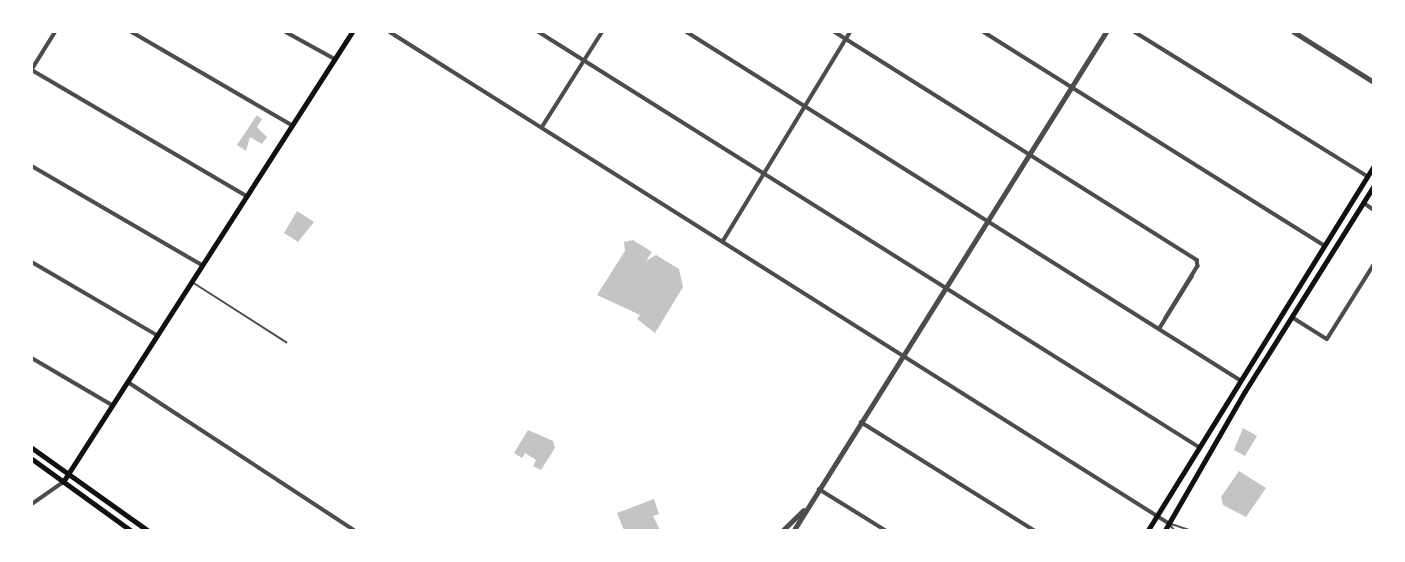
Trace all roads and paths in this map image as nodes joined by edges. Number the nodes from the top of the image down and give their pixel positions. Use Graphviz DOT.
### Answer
graph roads {
  1 [pos="55,32"];
  2 [pos="132,32"];
  3 [pos="286,32"];
  4 [pos="352,32"];
  5 [pos="390,32"];
  6 [pos="539,32"];
  7 [pos="602,32"];
  8 [pos="687,32"];
  9 [pos="835,32"];
  10 [pos="850,32"];
  11 [pos="984,32"];
  12 [pos="1106,32"];
  13 [pos="1135,32"];
  14 [pos="1294,32"];
  15 [pos="846,38"];
  16 [pos="335,59"];
  17 [pos="584,60"];
  18 [pos="32,69"];
  19 [pos="1374,82"];
  20 [pos="1071,86"];
  21 [pos="805,106"];
  22 [pos="292,125"];
  23 [pos="542,127"];
  24 [pos="1029,154"];
  25 [pos="32,166"];
  26 [pos="1374,166"];
  27 [pos="764,173"];
  28 [pos="1367,177"];
  29 [pos="1374,185"];
  30 [pos="247,196"];
  31 [pos="1362,202"];
  32 [pos="1374,210"];
  33 [pos="986,220"];
  34 [pos="723,241"];
  35 [pos="1324,245"];
  36 [pos="32,262"];
  37 [pos="1374,264"];
  38 [pos="202,265"];
  39 [pos="192,282"];
  40 [pos="944,287"];
  41 [pos="1292,317"];
  42 [pos="1159,329"];
  43 [pos="157,335"];
  44 [pos="286,342"];
  45 [pos="901,354"];
  46 [pos="32,358"];
  47 [pos="1240,380"];
  48 [pos="127,382"];
  49 [pos="112,405"];
  50 [pos="861,422"];
  51 [pos="1199,447"];
  52 [pos="32,448"];
  53 [pos="32,459"];
  54 [pos="69,474"];
  55 [pos="63,482"];
  56 [pos="819,489"];
  57 [pos="812,500"];
  58 [pos="32,504"];
  59 [pos="1157,516"];
  60 [pos="1170,524"];
  61 [pos="130,530"];
  62 [pos="147,530"];
  63 [pos="354,530"];
  64 [pos="783,530"];
  65 [pos="794,530"];
  66 [pos="885,530"];
  67 [pos="1034,530"];
  68 [pos="1148,530"];
  69 [pos="1165,530"];
  70 [pos="1174,530"];
  71 [pos="1189,530"];
  1 -- 18 [label="street"];
  2 -- 22 [label="street"];
  3 -- 16 [label="street"];
  4 -- 16 [label="main road"];
  5 -- 23 [label="street"];
  6 -- 17 [label="street"];
  7 -- 17 [label="street"];
  8 -- 21 [label="street"];
  9 -- 15 [label="street"];
  10 -- 15 [label="street"];
  11 -- 20 [label="street"];
  12 -- 20 [label="street"];
  13 -- 28 [label="street"];
  14 -- 19 [label="street"];
  15 -- 21 [label="street"];
  15 -- 24 [label="street"];
  16 -- 22 [label="main road"];
  17 -- 23 [label="street"];
  17 -- 27 [label="street"];
  18 -- 30 [label="street"];
  20 -- 24 [label="street"];
  20 -- 35 [label="street"];
  21 -- 27 [label="street"];
  21 -- 33 [label="street"];
  22 -- 30 [label="main road"];
  23 -- 34 [label="street"];
  24 -- 33 [label="street"];
  24 -- 42 [label="street"];
  25 -- 38 [label="street"];
  26 -- 28 [label="main road"];
  27 -- 34 [label="street"];
  27 -- 40 [label="street"];
  28 -- 35 [label="main road"];
  29 -- 31 [label="main road"];
  30 -- 38 [label="main road"];
  31 -- 32 [label="street"];
  31 -- 41 [label="main road"];
  33 -- 40 [label="street"];
  33 -- 42 [label="street"];
  34 -- 45 [label="street"];
  35 -- 47 [label="main road"];
  36 -- 43 [label="street"];
  37 -- 41 [label="street"];
  38 -- 39 [label="main road"];
  39 -- 43 [label="main road"];
  39 -- 44 [label="lane"];
  40 -- 45 [label="street"];
  40 -- 51 [label="street"];
  41 -- 60 [label="main road"];
  42 -- 47 [label="street"];
  43 -- 48 [label="main road"];
  45 -- 50 [label="street"];
  45 -- 59 [label="street"];
  46 -- 49 [label="street"];
  47 -- 51 [label="main road"];
  48 -- 49 [label="main road"];
  48 -- 63 [label="street"];
  49 -- 54 [label="main road"];
  50 -- 56 [label="street"];
  50 -- 67 [label="street"];
  51 -- 59 [label="main road"];
  52 -- 54 [label="main road"];
  53 -- 55 [label="main road"];
  54 -- 55 [label="main road"];
  54 -- 62 [label="main road"];
  55 -- 58 [label="street"];
  55 -- 61 [label="main road"];
  56 -- 57 [label="street"];
  56 -- 66 [label="street"];
  57 -- 64 [label="street"];
  57 -- 65 [label="street"];
  59 -- 60 [label="street"];
  59 -- 68 [label="main road"];
  60 -- 69 [label="main road"];
  60 -- 70 [label="lane"];
  60 -- 71 [label="lane"];
}
